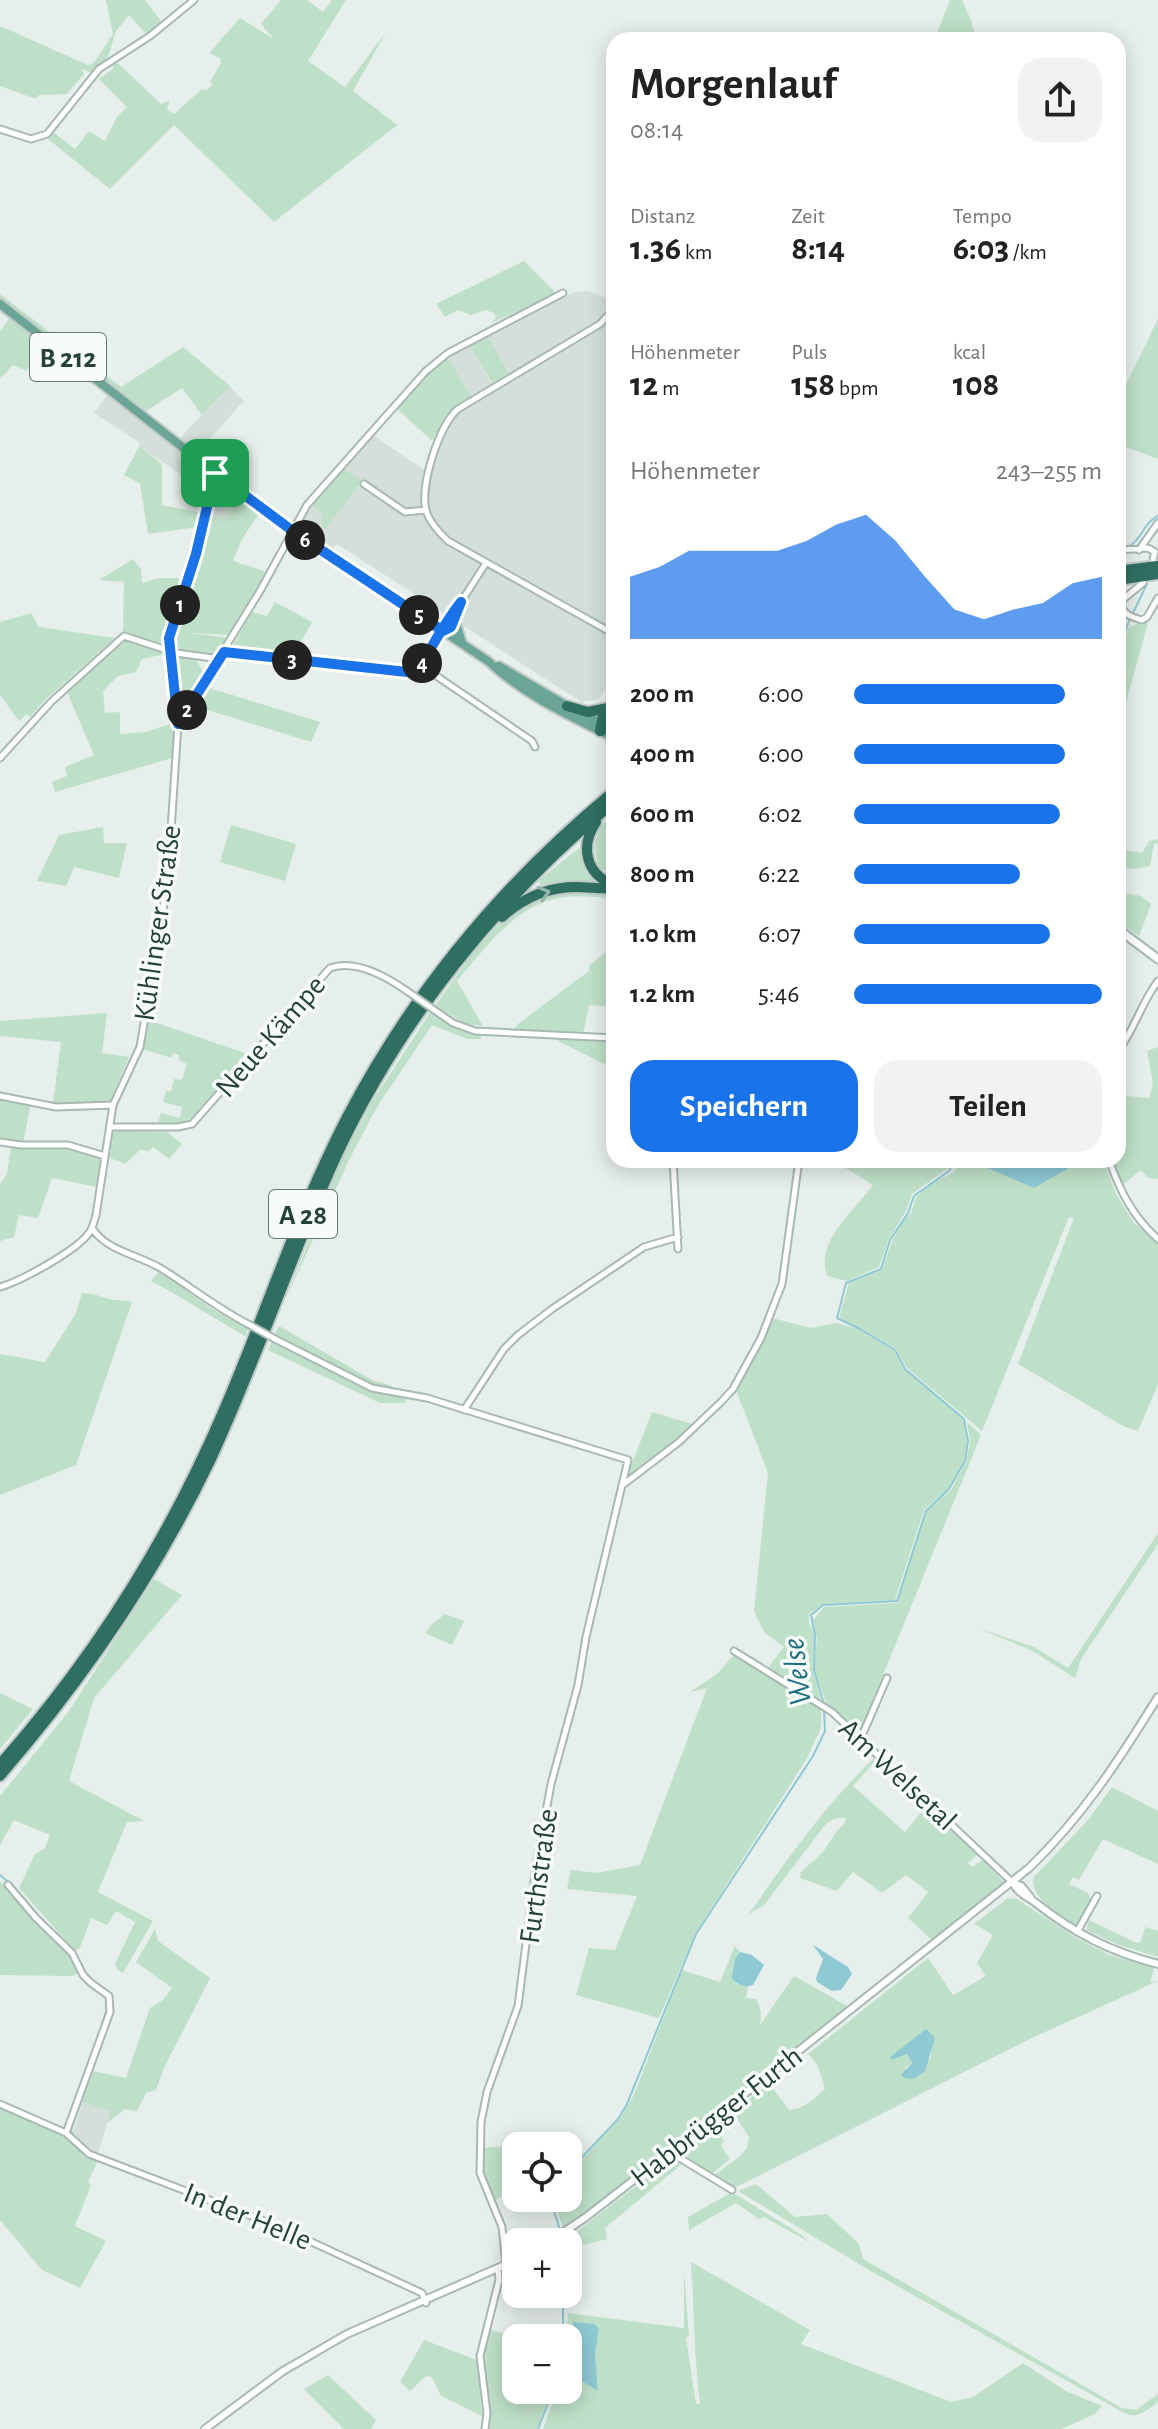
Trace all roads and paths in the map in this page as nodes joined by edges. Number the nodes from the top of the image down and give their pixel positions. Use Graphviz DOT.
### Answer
graph roads {
  1 [pos="194,0"];
  2 [pos="0,129"];
  3 [pos="563,293"];
  4 [pos="0,304"];
  5 [pos="606,317"];
  6 [pos="215,473"];
  7 [pos="364,484"];
  8 [pos="426,510"];
  9 [pos="1158,523"];
  10 [pos="294,532"];
  11 [pos="1150,533"];
  12 [pos="1126,550"];
  13 [pos="1139,550"];
  14 [pos="1155,559"];
  15 [pos="486,563"];
  16 [pos="1126,568"];
  17 [pos="1158,574"];
  18 [pos="1126,579"];
  19 [pos="1143,583"];
  20 [pos="1126,597"];
  21 [pos="1158,598"];
  22 [pos="461,602"];
  23 [pos="1126,614"];
  24 [pos="455,620"];
  25 [pos="606,630"];
  26 [pos="443,631"];
  27 [pos="169,638"];
  28 [pos="462,644"];
  29 [pos="157,647"];
  30 [pos="170,652"];
  31 [pos="224,652"];
  32 [pos="220,659"];
  33 [pos="488,661"];
  34 [pos="416,673"];
  35 [pos="567,706"];
  36 [pos="606,708"];
  37 [pos="178,724"];
  38 [pos="604,728"];
  39 [pos="535,747"];
  40 [pos="0,758"];
  41 [pos="606,798"];
  42 [pos="606,811"];
  43 [pos="606,813"];
  44 [pos="606,882"];
  45 [pos="606,886"];
  46 [pos="484,929"];
  47 [pos="1126,935"];
  48 [pos="1158,959"];
  49 [pos="1158,981"];
  50 [pos="606,1038"];
  51 [pos="1126,1041"];
  52 [pos="0,1096"];
  53 [pos="113,1105"];
  54 [pos="110,1127"];
  55 [pos="0,1142"];
  56 [pos="105,1156"];
  57 [pos="674,1168"];
  58 [pos="798,1168"];
  59 [pos="1112,1168"];
  60 [pos="92,1228"];
  61 [pos="86,1237"];
  62 [pos="678,1237"];
  63 [pos="98,1239"];
  64 [pos="1158,1239"];
  65 [pos="678,1249"];
  66 [pos="0,1287"];
  67 [pos="464,1410"];
  68 [pos="624,1484"];
  69 [pos="734,1651"];
  70 [pos="887,1678"];
  71 [pos="1158,1697"];
  72 [pos="861,1738"];
  73 [pos="2,1761"];
  74 [pos="0,1776"];
  75 [pos="1013,1883"];
  76 [pos="8,1885"];
  77 [pos="1097,1896"];
  78 [pos="1077,1933"];
  79 [pos="1158,1964"];
  80 [pos="0,2104"];
  81 [pos="66,2133"];
  82 [pos="670,2152"];
  83 [pos="732,2190"];
  84 [pos="502,2228"];
  85 [pos="571,2228"];
  86 [pos="502,2267"];
  87 [pos="498,2269"];
  88 [pos="426,2301"];
  89 [pos="205,2429"];
  90 [pos="485,2429"];
  1 -- 2 [label="street"];
  3 -- 10 [label="street, Kühlinger Straße"];
  4 -- 6 [label="main road, B 212"];
  5 -- 8 [label="street"];
  6 -- 10 [label="main road, B 212"];
  6 -- 27 [label="street"];
  7 -- 8 [label="street"];
  8 -- 15 [label="street"];
  9 -- 11 [label="street"];
  10 -- 26 [label="main road, B 212"];
  10 -- 31 [label="street, Kühlinger Straße"];
  11 -- 13 [label="street"];
  11 -- 14 [label="street"];
  12 -- 13 [label="street"];
  13 -- 14 [label="street"];
  14 -- 16 [label="highway"];
  15 -- 22 [label="street"];
  15 -- 25 [label="street"];
  17 -- 18 [label="highway"];
  19 -- 20 [label="street"];
  21 -- 23 [label="street"];
  22 -- 24 [label="street"];
  22 -- 26 [label="street"];
  24 -- 26 [label="street"];
  24 -- 28 [label="main road"];
  26 -- 28 [label="main road, B 212"];
  26 -- 34 [label="street"];
  27 -- 29 [label="street"];
  27 -- 30 [label="street"];
  28 -- 33 [label="main road, B 212"];
  29 -- 30 [label="street"];
  29 -- 40 [label="street"];
  30 -- 32 [label="street"];
  30 -- 37 [label="street"];
  31 -- 32 [label="street, Kühlinger Straße"];
  31 -- 34 [label="street"];
  32 -- 37 [label="street, Kühlinger Straße"];
  33 -- 35 [label="main road, B 212"];
  33 -- 38 [label="main road, B 212"];
  34 -- 39 [label="street"];
  35 -- 36 [label="highway"];
  35 -- 38 [label="main road, B 212"];
  37 -- 53 [label="street, Kühlinger Straße"];
  41 -- 73 [label="highway, A 28"];
  42 -- 46 [label="highway, A 28"];
  43 -- 44 [label="highway"];
  46 -- 45 [label="highway, one-way"];
  46 -- 74 [label="highway, A 28"];
  47 -- 48 [label="main road"];
  49 -- 51 [label="street"];
  50 -- 54 [label="street, Neue Kämpe, bridge"];
  52 -- 53 [label="street"];
  53 -- 54 [label="street, Kühlinger Straße"];
  54 -- 56 [label="street, Kühlinger Straße"];
  55 -- 56 [label="street"];
  56 -- 60 [label="street, Kühlinger Straße"];
  57 -- 62 [label="street"];
  58 -- 68 [label="street"];
  59 -- 64 [label="street"];
  60 -- 61 [label="street, Kühlinger Straße"];
  60 -- 63 [label="street"];
  61 -- 63 [label="street"];
  61 -- 66 [label="street, Kühlinger Straße"];
  62 -- 65 [label="street"];
  62 -- 67 [label="street"];
  63 -- 67 [label="street, bridge"];
  67 -- 68 [label="street"];
  68 -- 84 [label="street, Furthstraße"];
  69 -- 72 [label="street, Am Welsetal"];
  70 -- 72 [label="street"];
  71 -- 75 [label="street, Habbrügger Furth"];
  72 -- 75 [label="street, Am Welsetal"];
  75 -- 78 [label="street"];
  75 -- 82 [label="street, Habbrügger Furth"];
  76 -- 81 [label="street"];
  77 -- 78 [label="street"];
  78 -- 79 [label="street"];
  80 -- 81 [label="street, In der Helle"];
  81 -- 88 [label="street, In der Helle"];
  82 -- 83 [label="street"];
  82 -- 85 [label="street, Habbrügger Furth"];
  86 -- 87 [label="street"];
  87 -- 88 [label="street"];
  87 -- 90 [label="street"];
  88 -- 89 [label="street"];
}
